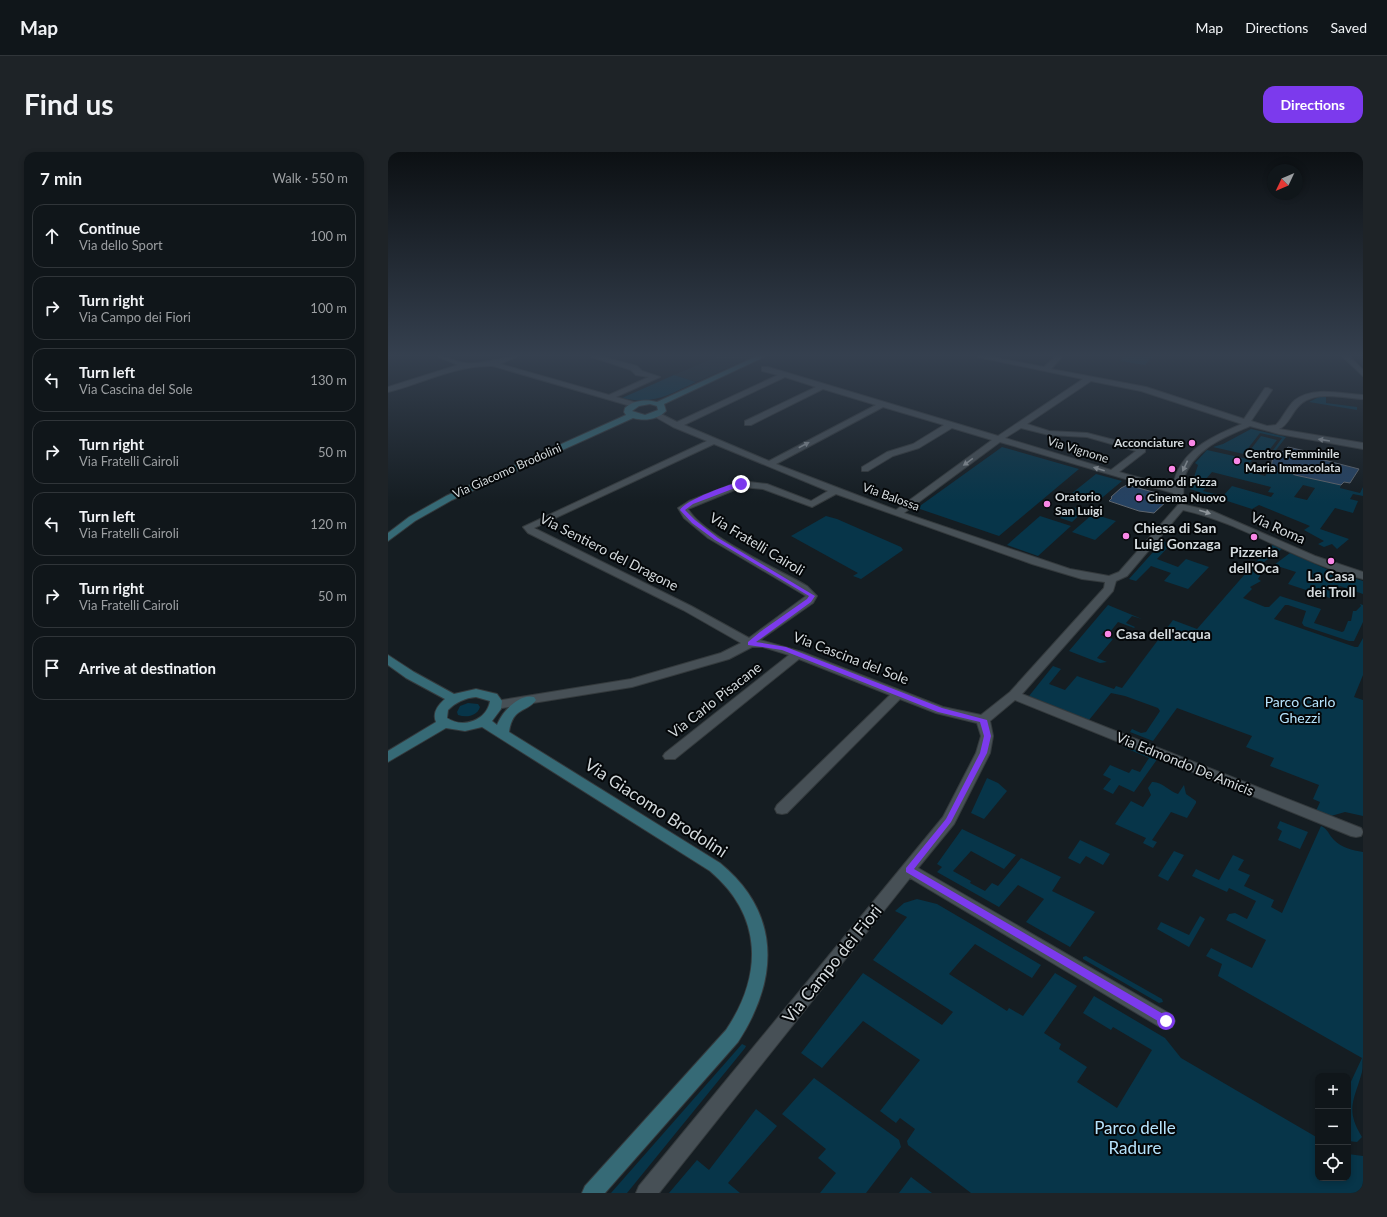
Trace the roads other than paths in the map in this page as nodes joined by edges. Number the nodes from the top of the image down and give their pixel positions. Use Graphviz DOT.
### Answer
graph roads {
  1 [pos="634,405"];
  2 [pos="660,406"];
  3 [pos="717,406"];
  4 [pos="783,406"];
  5 [pos="880,406"];
  6 [pos="883,406"];
  7 [pos="1050,406"];
  8 [pos="1193,406"];
  9 [pos="1257,406"];
  10 [pos="1296,406"];
  11 [pos="656,414"];
  12 [pos="632,415"];
  13 [pos="748,423"];
  14 [pos="676,424"];
  15 [pos="1248,424"];
  16 [pos="951,425"];
  17 [pos="1021,425"];
  18 [pos="1262,428"];
  19 [pos="999,439"];
  20 [pos="714,441"];
  21 [pos="1363,446"];
  22 [pos="770,464"];
  23 [pos="864,469"];
  24 [pos="1113,474"];
  25 [pos="836,491"];
  26 [pos="1177,491"];
  27 [pos="1182,507"];
  28 [pos="898,513"];
  29 [pos="388,538"];
  30 [pos="1363,576"];
  31 [pos="1111,579"];
  32 [pos="750,643"];
  33 [pos="798,654"];
  34 [pos="388,659"];
  35 [pos="898,694"];
  36 [pos="1014,695"];
  37 [pos="454,699"];
  38 [pos="530,700"];
  39 [pos="496,705"];
  40 [pos="983,720"];
  41 [pos="482,721"];
  42 [pos="444,723"];
  43 [pos="502,734"];
  44 [pos="670,756"];
  45 [pos="388,757"];
  46 [pos="782,809"];
  47 [pos="1356,832"];
  48 [pos="909,870"];
  49 [pos="1166,1021"];
  50 [pos="592,1193"];
  51 [pos="646,1193"];
  1 -- 12 [label="street"];
  2 -- 11 [label="street"];
  3 -- 14 [label="street"];
  4 -- 13 [label="street"];
  22 -- 5 [label="street, one-way"];
  6 -- 16 [label="street, Via Vignone"];
  7 -- 17 [label="street"];
  8 -- 15 [label="street"];
  9 -- 15 [label="street"];
  10 -- 18 [label="street"];
  11 -- 12 [label="street"];
  11 -- 14 [label="street, Via Balossa"];
  12 -- 29 [label="street, Via Giacomo Brodolini"];
  14 -- 20 [label="street, Via Balossa"];
  15 -- 18 [label="street"];
  15 -- 26 [label="street, one-way"];
  16 -- 19 [label="street, Via Vignone"];
  16 -- 23 [label="street"];
  17 -- 19 [label="street"];
  17 -- 24 [label="street"];
  21 -- 18 [label="street, one-way"];
  24 -- 19 [label="street, Via Vignone, one-way"];
  19 -- 28 [label="street, one-way"];
  20 -- 22 [label="street, Via Balossa"];
  20 -- 32 [label="street, Via Sentiero del Dragone"];
  22 -- 25 [label="street, Via Balossa"];
  24 -- 26 [label="street, Via Vignone"];
  25 -- 28 [label="street, Via Balossa"];
  25 -- 32 [label="street, Via Fratelli Cairoli"];
  26 -- 27 [label="street"];
  27 -- 30 [label="street, Via Roma, one-way"];
  27 -- 31 [label="street"];
  28 -- 31 [label="street, Via Balossa"];
  31 -- 36 [label="street"];
  32 -- 33 [label="street, Via Cascina del Sole"];
  32 -- 38 [label="street"];
  33 -- 35 [label="street, Via Cascina del Sole"];
  33 -- 44 [label="street, Via Carlo Pisacane"];
  34 -- 37 [label="street"];
  35 -- 40 [label="street, Via Cascina del Sole"];
  35 -- 46 [label="street"];
  36 -- 40 [label="street"];
  36 -- 47 [label="street, Via Edmondo De Amicis"];
  37 -- 39 [label="street"];
  37 -- 42 [label="street"];
  38 -- 39 [label="street"];
  38 -- 43 [label="street"];
  39 -- 41 [label="street"];
  40 -- 48 [label="street, Via Campo dei Fiori"];
  41 -- 42 [label="street"];
  41 -- 43 [label="street, Via Giacomo Brodolini"];
  42 -- 45 [label="street"];
  43 -- 50 [label="street, Via Giacomo Brodolini"];
  48 -- 49 [label="street"];
  48 -- 51 [label="street, Via Campo dei Fiori"];
}
